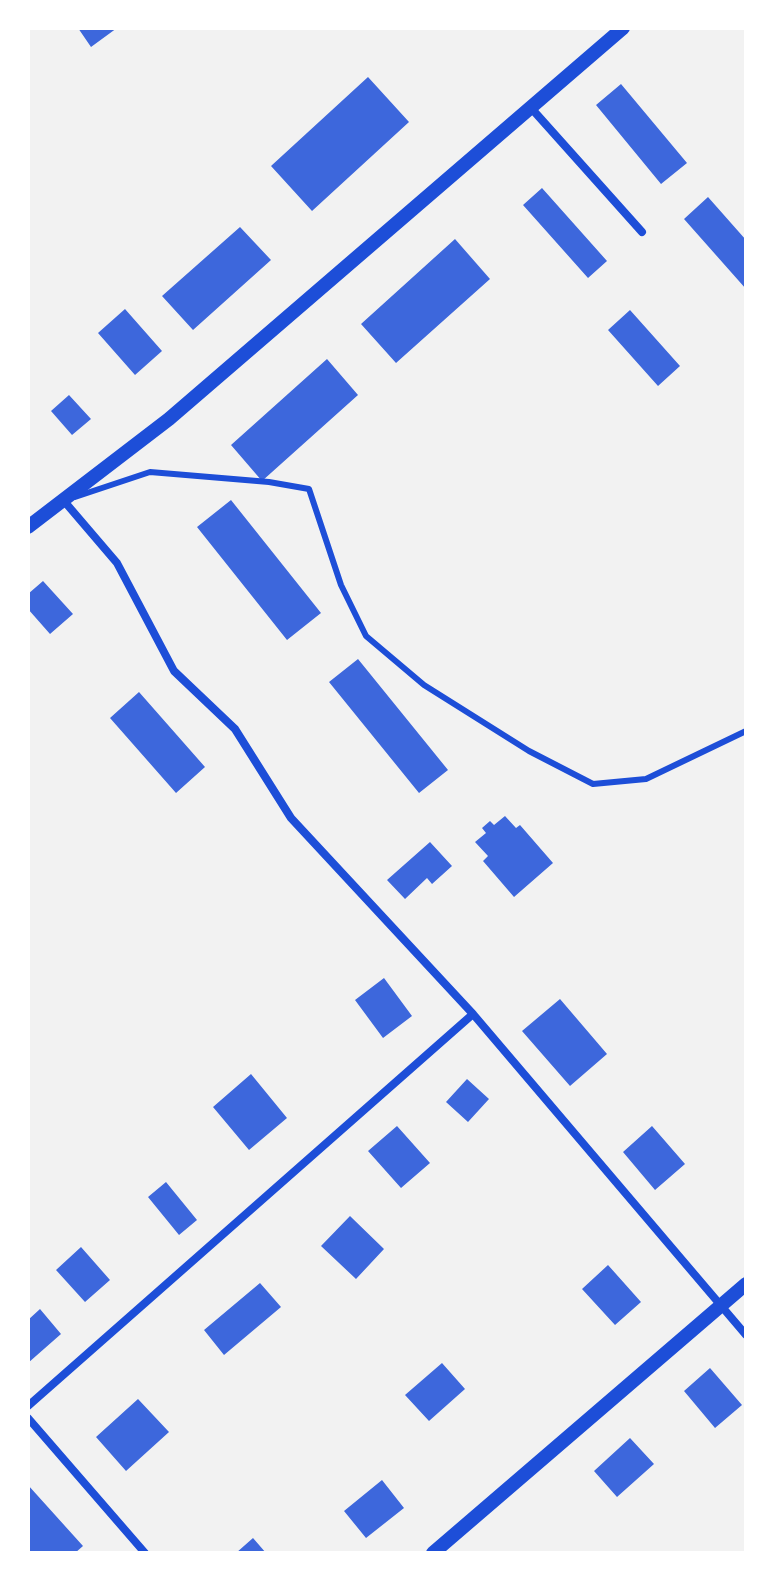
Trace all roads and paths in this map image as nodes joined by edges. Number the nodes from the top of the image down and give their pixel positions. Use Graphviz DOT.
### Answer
graph roads {
  1 [pos="623,28"];
  2 [pos="532,109"];
  3 [pos="642,232"];
  4 [pos="64,501"];
  5 [pos="28,527"];
  6 [pos="746,731"];
  7 [pos="473,1014"];
  8 [pos="746,1284"];
  9 [pos="721,1304"];
  10 [pos="746,1335"];
  11 [pos="28,1406"];
  12 [pos="28,1418"];
  13 [pos="145,1553"];
  14 [pos="433,1553"];
  1 -- 2 [label="street"];
  2 -- 3 [label="street"];
  2 -- 4 [label="street"];
  4 -- 5 [label="street"];
  4 -- 6 [label="lane"];
  4 -- 7 [label="street"];
  7 -- 9 [label="street"];
  7 -- 11 [label="street"];
  8 -- 9 [label="street"];
  9 -- 10 [label="street"];
  9 -- 14 [label="street"];
  12 -- 13 [label="street"];
}
